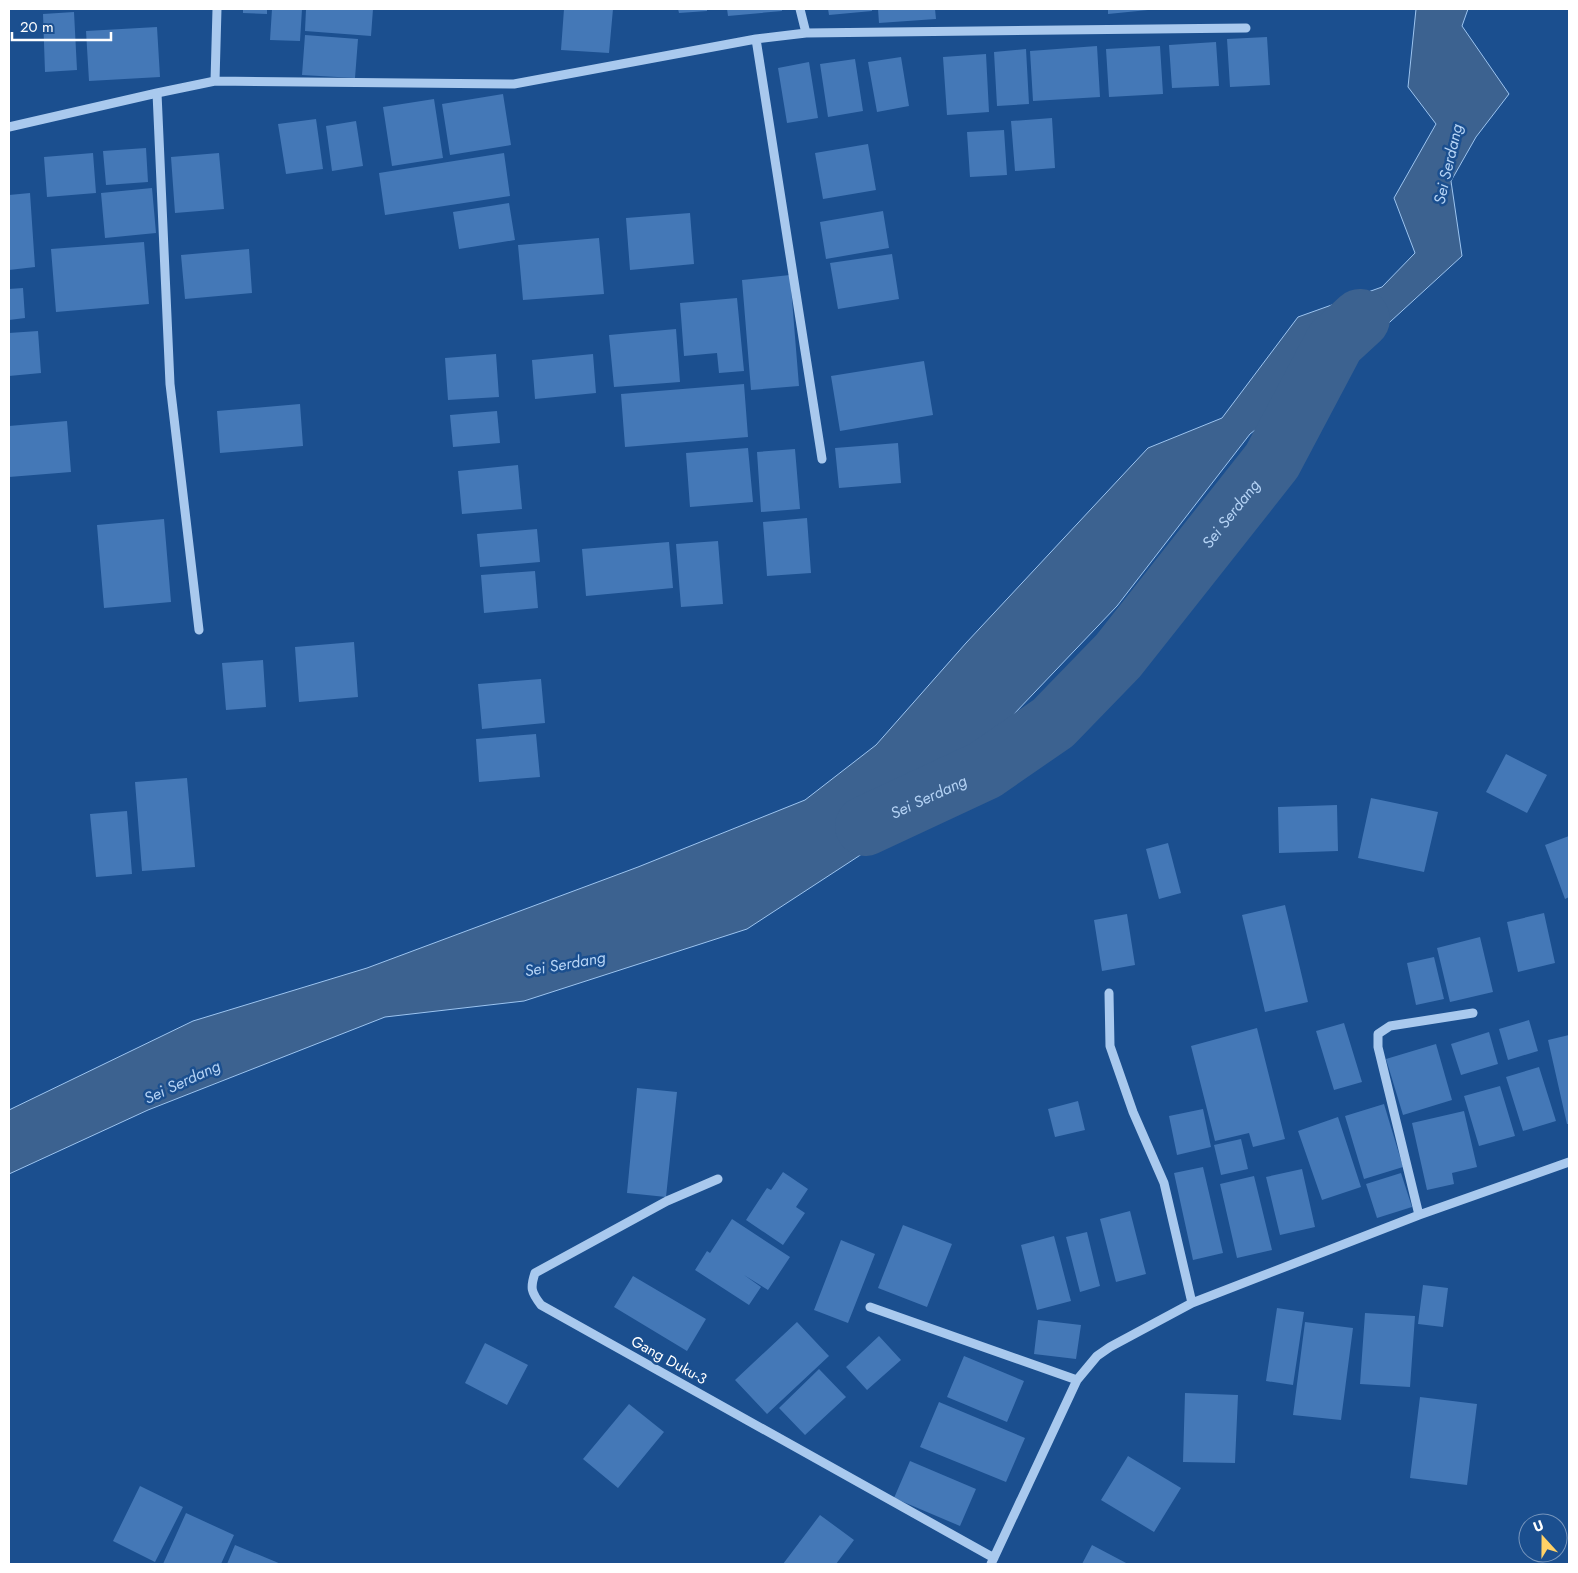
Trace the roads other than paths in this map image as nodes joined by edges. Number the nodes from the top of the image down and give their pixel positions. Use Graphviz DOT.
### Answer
graph roads {
  1 [pos="217,9"];
  2 [pos="800,9"];
  3 [pos="1246,28"];
  4 [pos="806,33"];
  5 [pos="756,39"];
  6 [pos="215,81"];
  7 [pos="157,93"];
  8 [pos="9,127"];
  9 [pos="822,459"];
  10 [pos="199,630"];
  11 [pos="1110,993"];
  12 [pos="1473,1013"];
  13 [pos="1569,1162"];
  14 [pos="718,1179"];
  15 [pos="1419,1215"];
  16 [pos="1192,1303"];
  17 [pos="870,1307"];
  18 [pos="1078,1380"];
  19 [pos="992,1561"];
  1 -- 6 [label="street"];
  2 -- 4 [label="street"];
  3 -- 4 [label="street"];
  4 -- 5 [label="street"];
  5 -- 6 [label="street"];
  5 -- 9 [label="street"];
  6 -- 7 [label="street"];
  7 -- 8 [label="street"];
  7 -- 10 [label="street"];
  11 -- 16 [label="street"];
  12 -- 15 [label="street"];
  13 -- 15 [label="street"];
  14 -- 19 [label="street, Gang Duku-3"];
  15 -- 16 [label="street"];
  16 -- 18 [label="street"];
  17 -- 18 [label="street"];
  18 -- 19 [label="street"];
}
